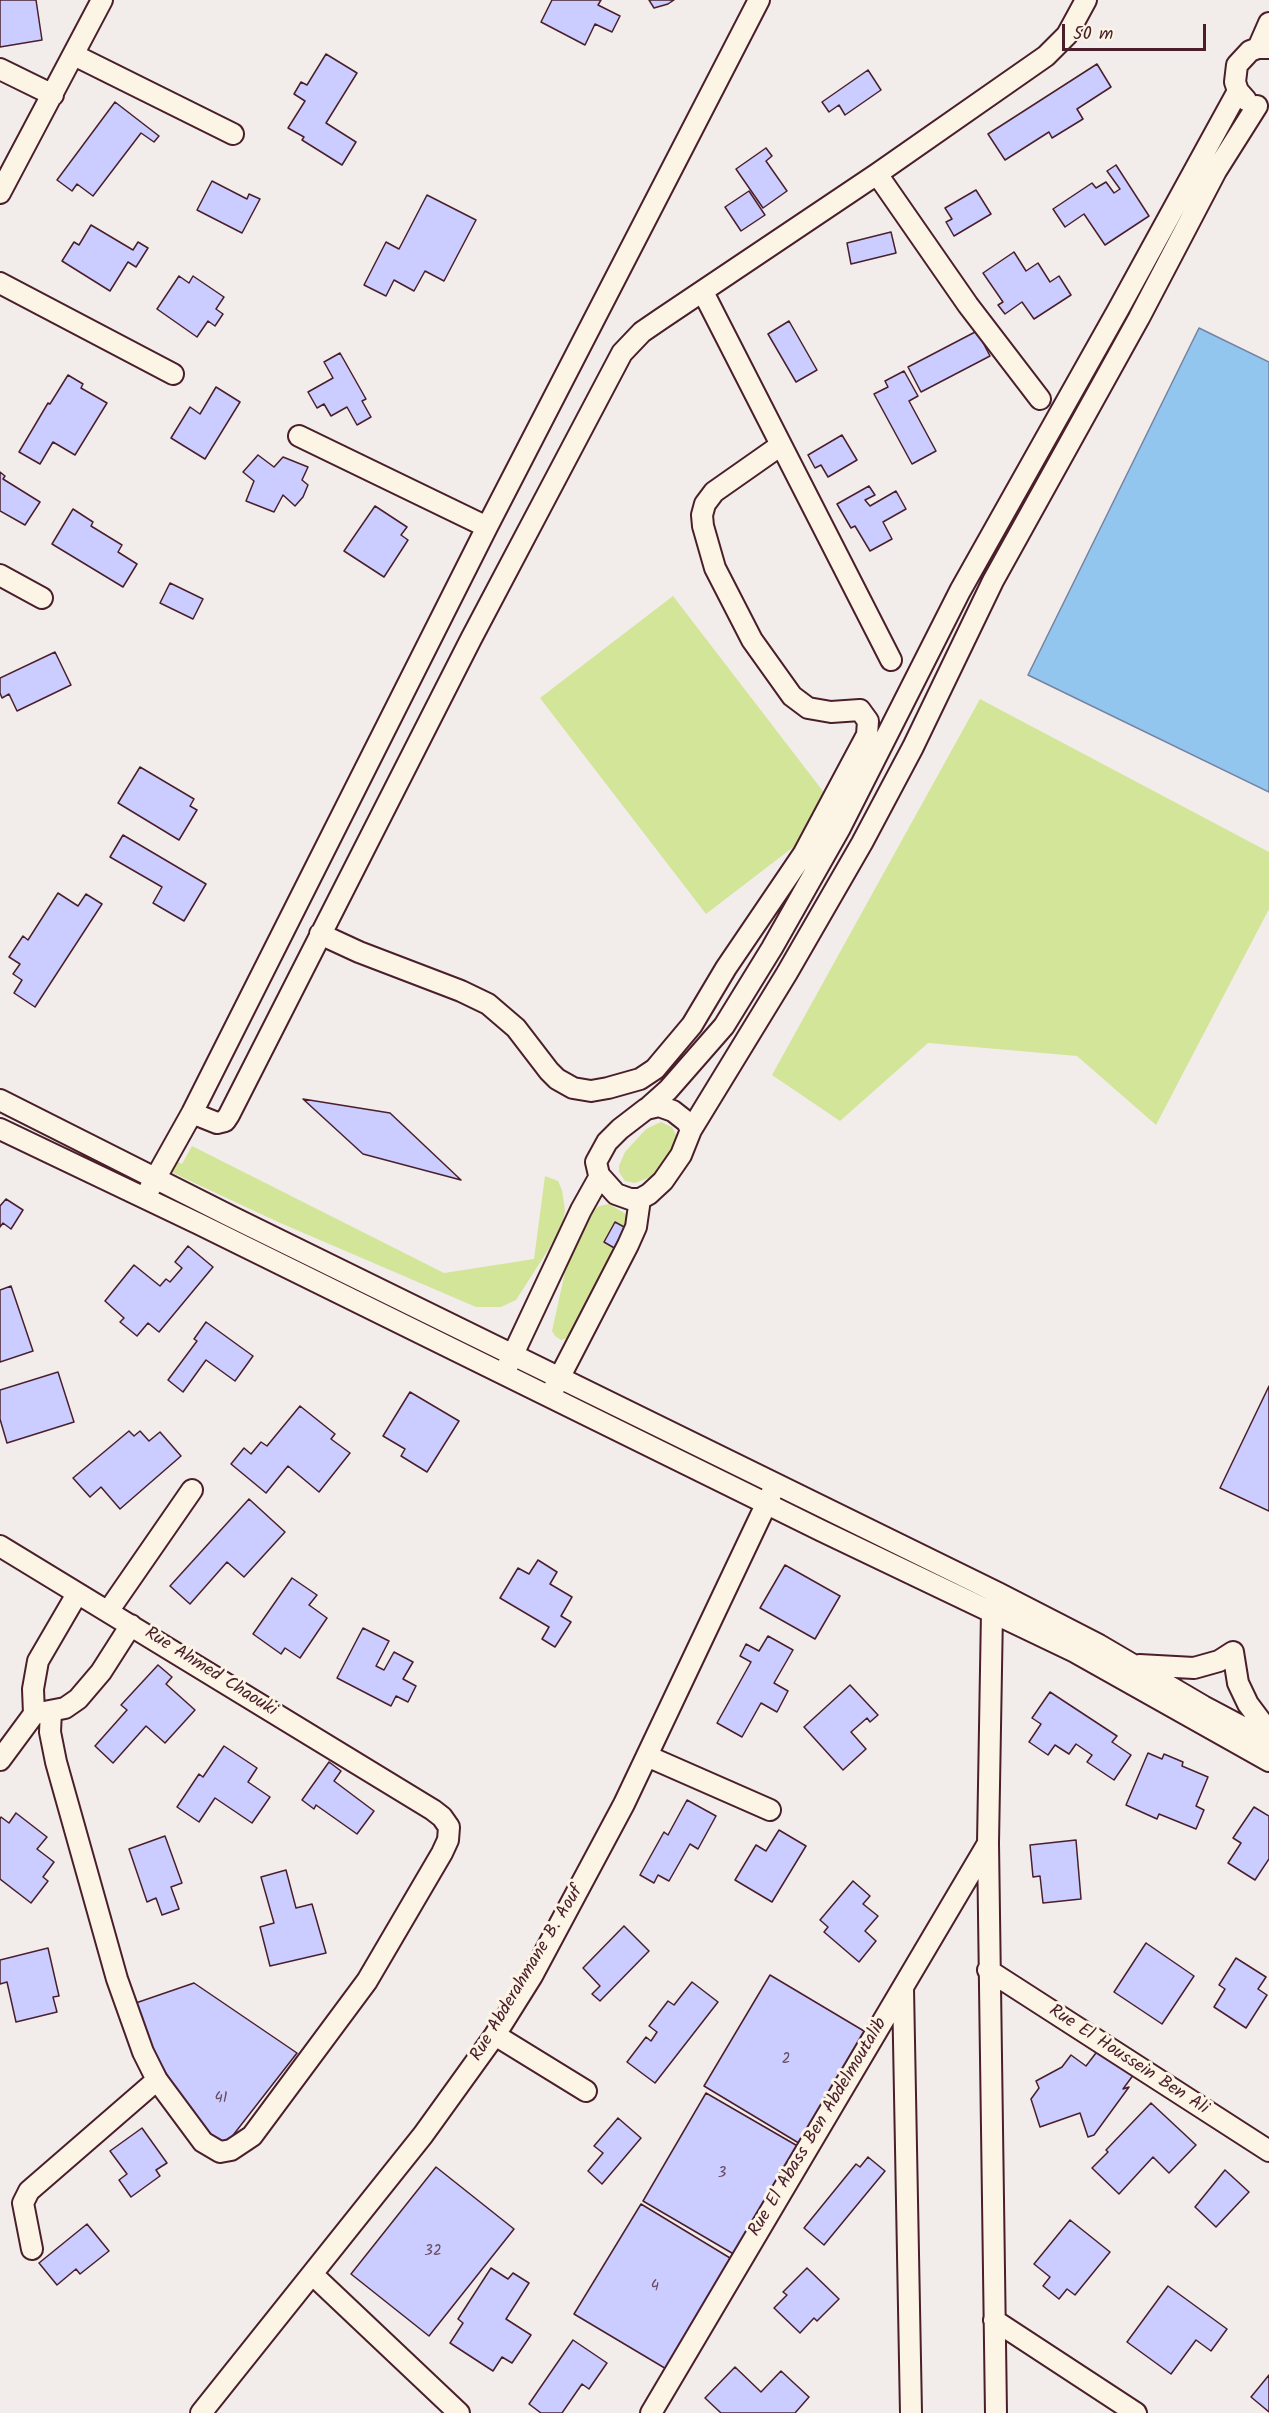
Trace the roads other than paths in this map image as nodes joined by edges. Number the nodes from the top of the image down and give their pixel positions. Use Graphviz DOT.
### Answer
graph roads {
  1 [pos="102,0"];
  2 [pos="759,0"];
  3 [pos="1086,0"];
  4 [pos="1269,23"];
  5 [pos="1263,48"];
  6 [pos="74,55"];
  7 [pos="0,69"];
  8 [pos="1238,91"];
  9 [pos="53,95"];
  10 [pos="1263,106"];
  11 [pos="233,134"];
  12 [pos="877,174"];
  13 [pos="0,193"];
  14 [pos="0,283"];
  15 [pos="704,292"];
  16 [pos="173,374"];
  17 [pos="1040,399"];
  18 [pos="299,436"];
  19 [pos="781,445"];
  20 [pos="487,527"];
  21 [pos="0,575"];
  22 [pos="42,597"];
  23 [pos="891,660"];
  24 [pos="320,934"];
  25 [pos="0,1100"];
  26 [pos="649,1107"];
  27 [pos="192,1113"];
  28 [pos="0,1129"];
  29 [pos="691,1130"];
  30 [pos="600,1176"];
  31 [pos="156,1178"];
  32 [pos="145,1198"];
  33 [pos="640,1199"];
  34 [pos="513,1355"];
  35 [pos="504,1375"];
  36 [pos="559,1378"];
  37 [pos="549,1397"];
  38 [pos="775,1485"];
  39 [pos="192,1490"];
  40 [pos="766,1504"];
  41 [pos="0,1546"];
  42 [pos="998,1593"];
  43 [pos="76,1594"];
  44 [pos="108,1610"];
  45 [pos="992,1612"];
  46 [pos="131,1625"];
  47 [pos="1134,1665"];
  48 [pos="42,1712"];
  49 [pos="1199,1713"];
  50 [pos="1269,1732"];
  51 [pos="1269,1741"];
  52 [pos="647,1756"];
  53 [pos="0,1760"];
  54 [pos="1269,1761"];
  55 [pos="770,1810"];
  56 [pos="988,1843"];
  57 [pos="988,1970"];
  58 [pos="903,1988"];
  59 [pos="495,2035"];
  60 [pos="157,2080"];
  61 [pos="586,2091"];
  62 [pos="1269,2151"];
  63 [pos="32,2249"];
  64 [pos="312,2274"];
  65 [pos="994,2320"];
  66 [pos="201,2413"];
  67 [pos="459,2413"];
  68 [pos="651,2413"];
  69 [pos="911,2413"];
  70 [pos="996,2413"];
  71 [pos="1136,2413"];
  1 -- 6 [label="street"];
  2 -- 20 [label="street"];
  3 -- 12 [label="street"];
  4 -- 5 [label="street"];
  5 -- 8 [label="street"];
  6 -- 9 [label="street"];
  6 -- 11 [label="street"];
  7 -- 9 [label="street"];
  8 -- 10 [label="street"];
  8 -- 26 [label="street"];
  9 -- 13 [label="street"];
  10 -- 29 [label="street"];
  12 -- 15 [label="street"];
  12 -- 17 [label="street"];
  14 -- 16 [label="street"];
  15 -- 19 [label="street"];
  15 -- 24 [label="street"];
  18 -- 20 [label="street"];
  19 -- 23 [label="street"];
  19 -- 24 [label="street"];
  20 -- 27 [label="street"];
  21 -- 22 [label="street"];
  24 -- 27 [label="street"];
  25 -- 31 [label="street"];
  26 -- 29 [label="street"];
  26 -- 30 [label="street"];
  27 -- 31 [label="street"];
  28 -- 32 [label="street"];
  29 -- 33 [label="street"];
  30 -- 33 [label="street"];
  30 -- 34 [label="street"];
  31 -- 32 [label="street"];
  31 -- 34 [label="street"];
  32 -- 35 [label="street"];
  33 -- 36 [label="street"];
  34 -- 35 [label="street"];
  34 -- 36 [label="street"];
  35 -- 37 [label="street"];
  36 -- 37 [label="street"];
  36 -- 38 [label="street"];
  37 -- 40 [label="street"];
  38 -- 40 [label="street, Rue Abderahmane B. Aouf"];
  38 -- 42 [label="street"];
  39 -- 44 [label="street"];
  40 -- 45 [label="street"];
  40 -- 52 [label="street, Rue Abderahmane B. Aouf"];
  41 -- 43 [label="street, Rue Ahmed Chaouki"];
  42 -- 45 [label="street"];
  42 -- 47 [label="street"];
  43 -- 44 [label="street, Rue Ahmed Chaouki"];
  43 -- 48 [label="street"];
  44 -- 46 [label="street, Rue Ahmed Chaouki"];
  45 -- 49 [label="street"];
  45 -- 56 [label="street"];
  46 -- 48 [label="street"];
  46 -- 60 [label="street, Rue Ahmed Chaouki"];
  47 -- 49 [label="street"];
  47 -- 50 [label="street"];
  48 -- 53 [label="street"];
  48 -- 60 [label="street"];
  49 -- 51 [label="street"];
  49 -- 54 [label="street"];
  52 -- 55 [label="street"];
  52 -- 59 [label="street, Rue Abderahmane B. Aouf"];
  56 -- 57 [label="street"];
  56 -- 58 [label="street, Rue El Abass Ben Abdelmoutalib"];
  57 -- 62 [label="street, Rue El Houssein Ben Ali"];
  57 -- 65 [label="street"];
  58 -- 68 [label="street, Rue El Abass Ben Abdelmoutalib"];
  58 -- 69 [label="street"];
  59 -- 61 [label="street"];
  59 -- 64 [label="street, Rue Abderahmane B. Aouf"];
  60 -- 63 [label="street"];
  64 -- 66 [label="street, Rue Abderahmane B. Aouf"];
  64 -- 67 [label="street"];
  65 -- 70 [label="street"];
  65 -- 71 [label="street"];
}
